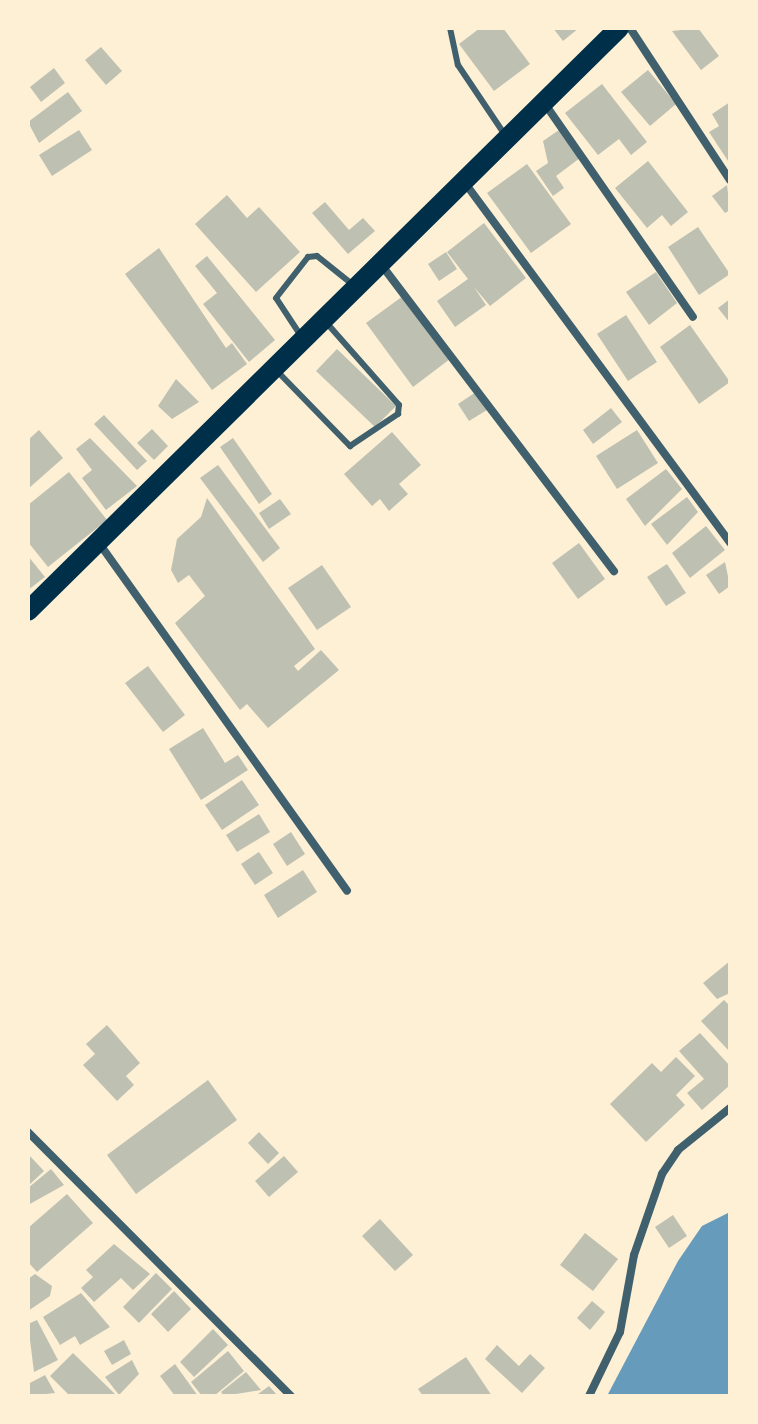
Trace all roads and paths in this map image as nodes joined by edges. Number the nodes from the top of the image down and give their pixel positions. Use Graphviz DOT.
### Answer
graph roads {
  1 [pos="450,28"];
  2 [pos="619,28"];
  3 [pos="630,28"];
  4 [pos="544,102"];
  5 [pos="507,138"];
  6 [pos="730,180"];
  7 [pos="464,181"];
  8 [pos="380,263"];
  9 [pos="356,287"];
  10 [pos="693,317"];
  11 [pos="323,319"];
  12 [pos="303,339"];
  13 [pos="275,369"];
  14 [pos="98,542"];
  15 [pos="730,543"];
  16 [pos="614,571"];
  17 [pos="28,611"];
  18 [pos="347,891"];
  19 [pos="730,1108"];
  20 [pos="28,1132"];
  21 [pos="291,1396"];
  22 [pos="589,1396"];
  1 -- 5 [label="lane"];
  2 -- 4 [label="main road"];
  3 -- 6 [label="street"];
  4 -- 5 [label="main road"];
  4 -- 10 [label="street"];
  5 -- 7 [label="main road"];
  7 -- 8 [label="main road"];
  7 -- 15 [label="street"];
  8 -- 9 [label="main road"];
  8 -- 16 [label="street"];
  9 -- 11 [label="main road"];
  9 -- 12 [label="lane"];
  11 -- 12 [label="main road"];
  11 -- 13 [label="lane"];
  12 -- 13 [label="main road"];
  13 -- 14 [label="main road"];
  14 -- 17 [label="main road"];
  14 -- 18 [label="street"];
  19 -- 22 [label="street"];
  20 -- 21 [label="street"];
}
